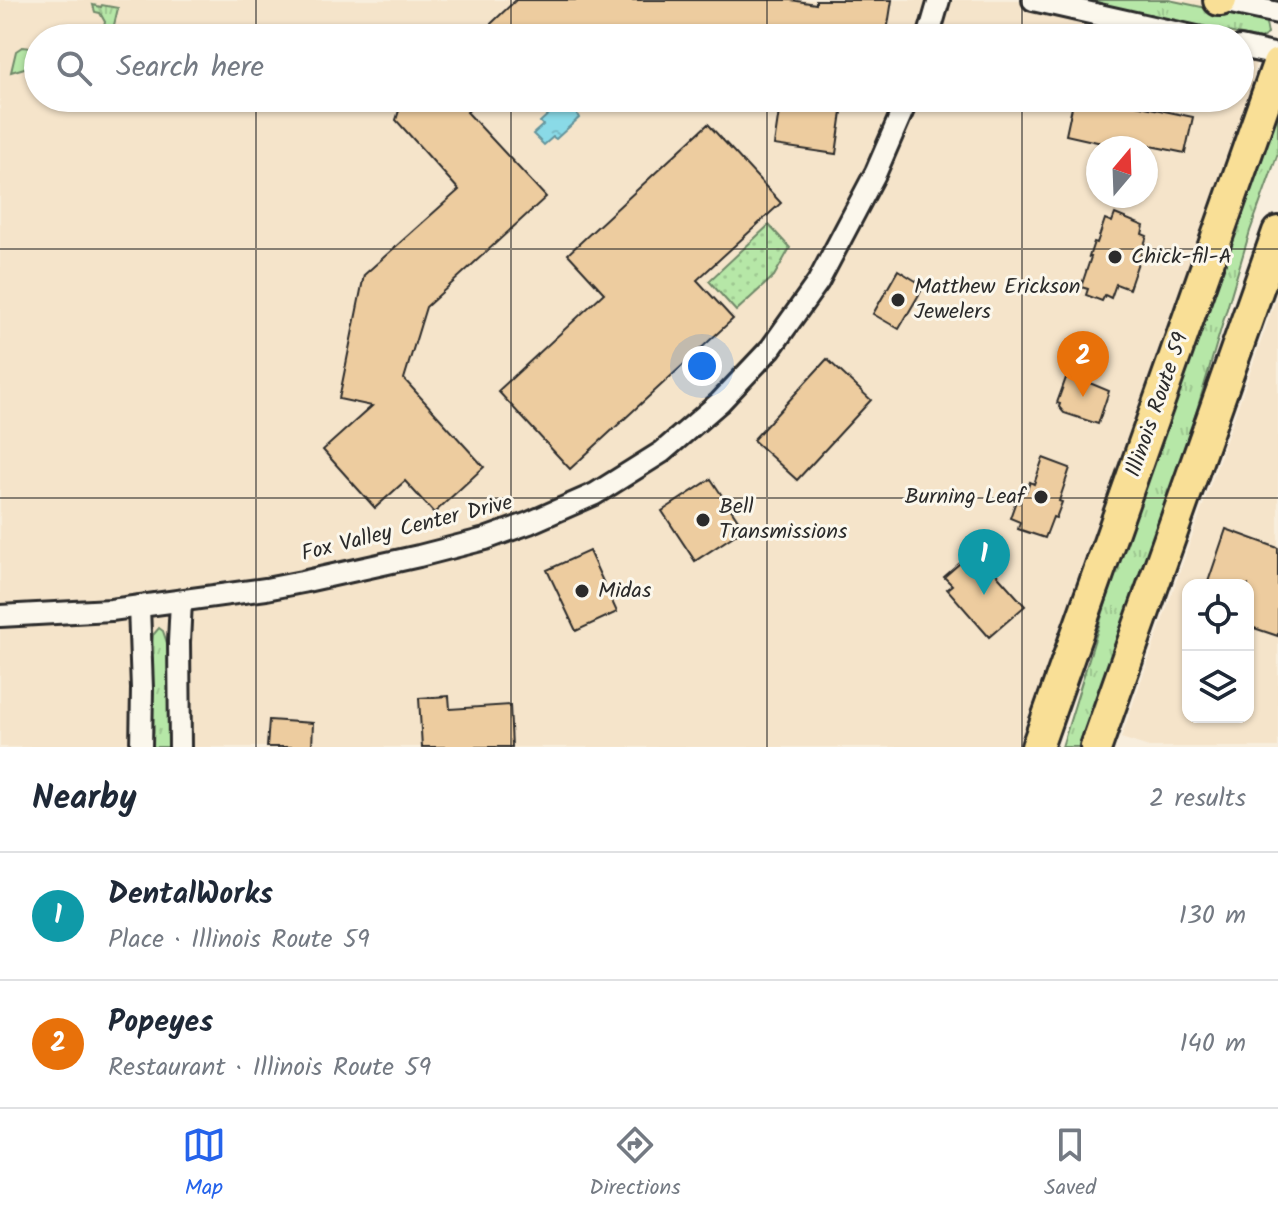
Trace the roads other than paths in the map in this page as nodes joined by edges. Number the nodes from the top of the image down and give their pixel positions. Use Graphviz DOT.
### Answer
graph roads {
  1 [pos="939,0"];
  2 [pos="1033,0"];
  3 [pos="1219,0"];
  4 [pos="1278,13"];
  5 [pos="932,24"];
  6 [pos="1139,24"];
  7 [pos="1254,50"];
  8 [pos="1278,55"];
  9 [pos="1278,64"];
  10 [pos="903,112"];
  11 [pos="1278,232"];
  12 [pos="181,601"];
  13 [pos="139,606"];
  14 [pos="0,616"];
  15 [pos="141,747"];
  16 [pos="180,747"];
  17 [pos="1037,747"];
  18 [pos="1096,747"];
  1 -- 5 [label="street"];
  2 -- 6 [label="street"];
  3 -- 4 [label="street"];
  7 -- 8 [label="street"];
  9 -- 17 [label="main road, Illinois Route 59"];
  10 -- 12 [label="street, Fox Valley Center Drive"];
  11 -- 18 [label="main road"];
  12 -- 13 [label="street, Fox Valley Center Drive"];
  12 -- 16 [label="street"];
  13 -- 14 [label="street, Fox Valley Center Drive"];
  13 -- 15 [label="street"];
}
